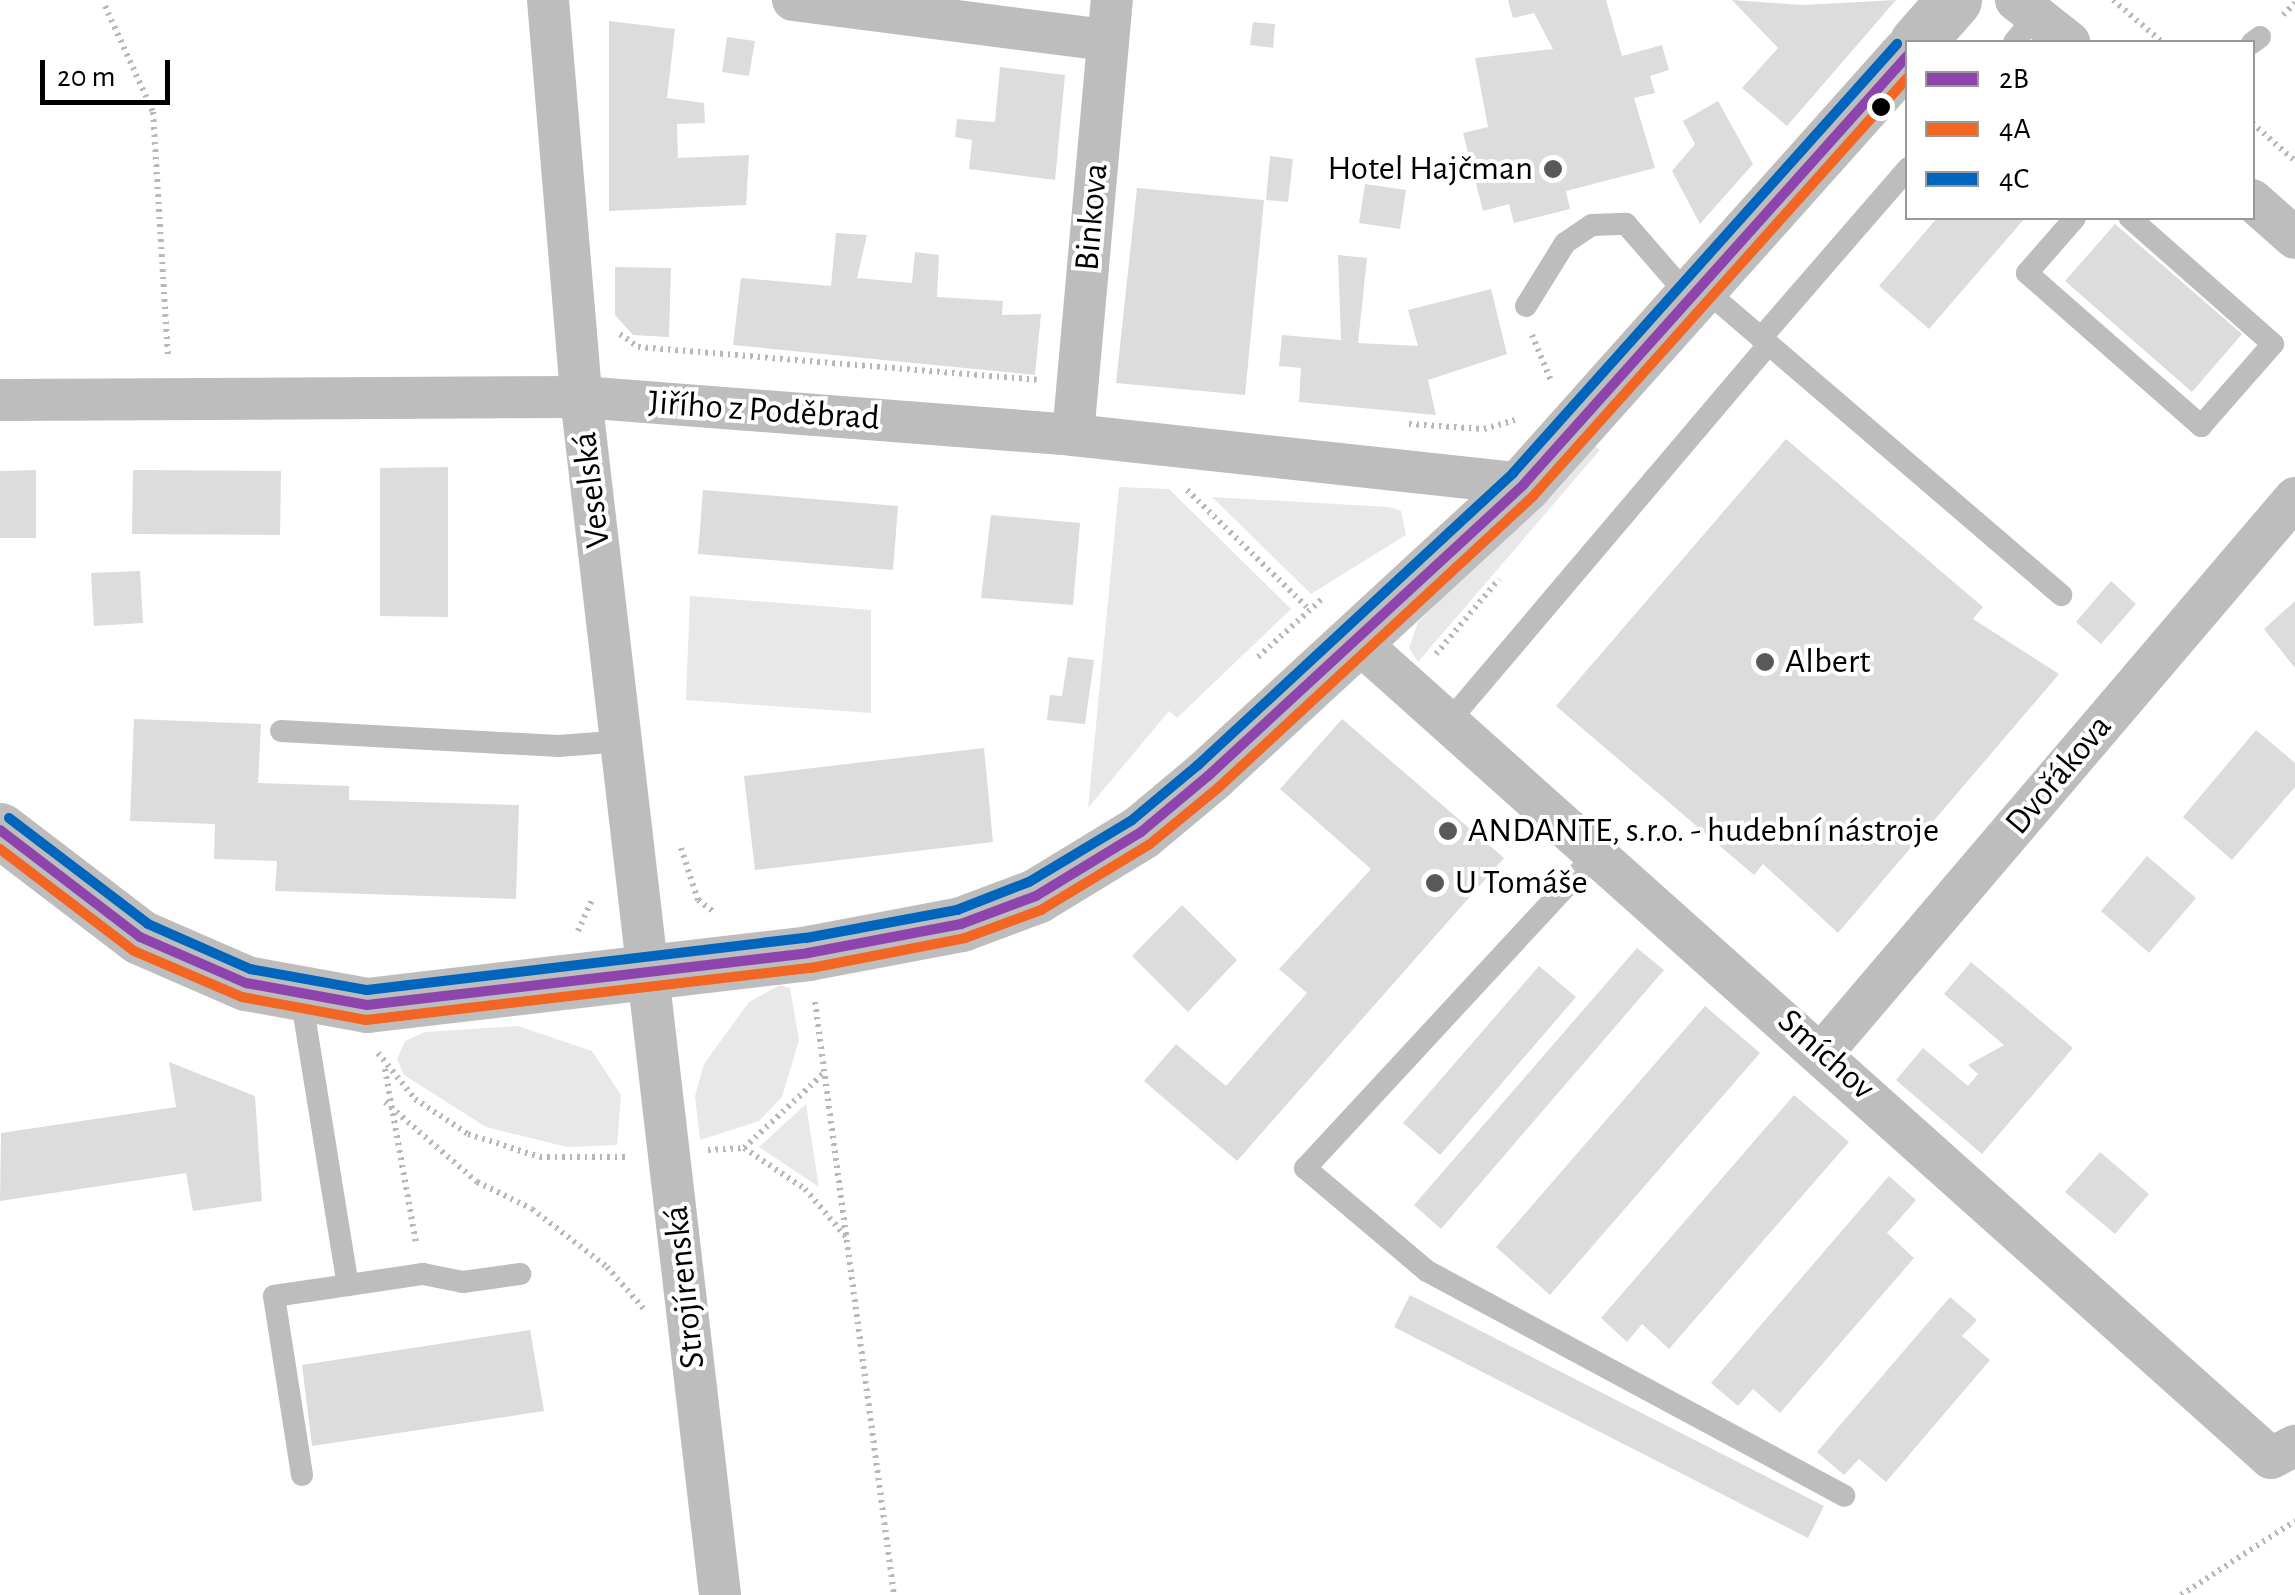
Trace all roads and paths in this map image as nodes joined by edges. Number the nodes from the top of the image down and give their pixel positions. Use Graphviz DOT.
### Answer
graph roads {
  1 [pos="548,0"];
  2 [pos="793,0"];
  3 [pos="1954,0"];
  4 [pos="2112,0"];
  5 [pos="105,6"];
  6 [pos="2022,19"];
  7 [pos="1110,20"];
  8 [pos="1919,40"];
  9 [pos="2065,40"];
  10 [pos="2160,40"];
  11 [pos="1905,57"];
  12 [pos="2255,126"];
  13 [pos="2295,162"];
  14 [pos="1905,172"];
  15 [pos="2255,203"];
  16 [pos="2072,220"];
  17 [pos="2132,220"];
  18 [pos="2295,238"];
  19 [pos="1698,295"];
  20 [pos="1526,306"];
  21 [pos="576,330"];
  22 [pos="1765,341"];
  23 [pos="168,374"];
  24 [pos="1078,384"];
  25 [pos="581,397"];
  26 [pos="0,400"];
  27 [pos="1542,402"];
  28 [pos="1528,413"];
  29 [pos="1386,422"];
  30 [pos="1073,435"];
  31 [pos="1194,481"];
  32 [pos="1524,484"];
  33 [pos="2295,498"];
  34 [pos="1337,589"];
  35 [pos="2062,595"];
  36 [pos="1308,608"];
  37 [pos="1356,640"];
  38 [pos="1244,670"];
  39 [pos="1450,720"];
  40 [pos="281,731"];
  41 [pos="622,741"];
  42 [pos="0,830"];
  43 [pos="678,836"];
  44 [pos="1598,852"];
  45 [pos="596,879"];
  46 [pos="734,920"];
  47 [pos="567,945"];
  48 [pos="808,953"];
  49 [pos="651,978"];
  50 [pos="300,996"];
  51 [pos="1823,1052"];
  52 [pos="825,1073"];
  53 [pos="386,1102"];
  54 [pos="744,1148"];
  55 [pos="695,1150"];
  56 [pos="635,1157"];
  57 [pos="846,1238"];
  58 [pos="422,1274"];
  59 [pos="520,1274"];
  60 [pos="348,1285"];
  61 [pos="693,1356"];
  62 [pos="2295,1446"];
  63 [pos="302,1476"];
  64 [pos="1844,1496"];
  65 [pos="2295,1521"];
  66 [pos="720,1595"];
  67 [pos="894,1595"];
  68 [pos="2181,1595"];
  1 -- 21 [label="street, Veselská"];
  2 -- 7 [label="street"];
  3 -- 8 [label="street"];
  4 -- 10 [label="path"];
  5 -- 23 [label="path"];
  6 -- 9 [label="street"];
  7 -- 24 [label="street, Binkova"];
  11 -- 19 [label="street"];
  12 -- 13 [label="path"];
  14 -- 22 [label="lane"];
  15 -- 18 [label="street"];
  16 -- 17 [label="lane"];
  19 -- 20 [label="lane"];
  19 -- 22 [label="lane"];
  19 -- 32 [label="street"];
  20 -- 27 [label="path"];
  21 -- 24 [label="path"];
  21 -- 25 [label="street, Veselská"];
  22 -- 35 [label="lane"];
  22 -- 39 [label="lane"];
  24 -- 30 [label="street, Binkova"];
  25 -- 26 [label="street, Jiřího z Poděbrad"];
  25 -- 30 [label="street, Jiřího z Poděbrad"];
  25 -- 41 [label="street, Veselská"];
  28 -- 29 [label="path"];
  30 -- 32 [label="street, Jiřího z Poděbrad"];
  31 -- 36 [label="path"];
  32 -- 37 [label="street"];
  33 -- 51 [label="street, Dvořákova"];
  34 -- 36 [label="path"];
  36 -- 38 [label="path"];
  37 -- 39 [label="street, Smíchov"];
  37 -- 48 [label="street"];
  39 -- 44 [label="street, Smíchov"];
  40 -- 41 [label="lane"];
  41 -- 49 [label="street, Veselská"];
  42 -- 50 [label="street"];
  43 -- 46 [label="path"];
  44 -- 51 [label="street, Smíchov"];
  44 -- 64 [label="lane"];
  45 -- 47 [label="path"];
  48 -- 49 [label="street"];
  48 -- 52 [label="path"];
  49 -- 50 [label="street"];
  49 -- 61 [label="street, Strojírenská"];
  50 -- 60 [label="lane"];
  51 -- 62 [label="street, Smíchov"];
  52 -- 54 [label="path"];
  52 -- 57 [label="path"];
  53 -- 56 [label="path"];
  53 -- 58 [label="path"];
  53 -- 61 [label="path"];
  54 -- 55 [label="path"];
  54 -- 57 [label="path"];
  57 -- 67 [label="path"];
  58 -- 59 [label="lane"];
  58 -- 60 [label="lane"];
  60 -- 63 [label="lane"];
  61 -- 66 [label="street, Strojírenská"];
  65 -- 68 [label="path"];
}
